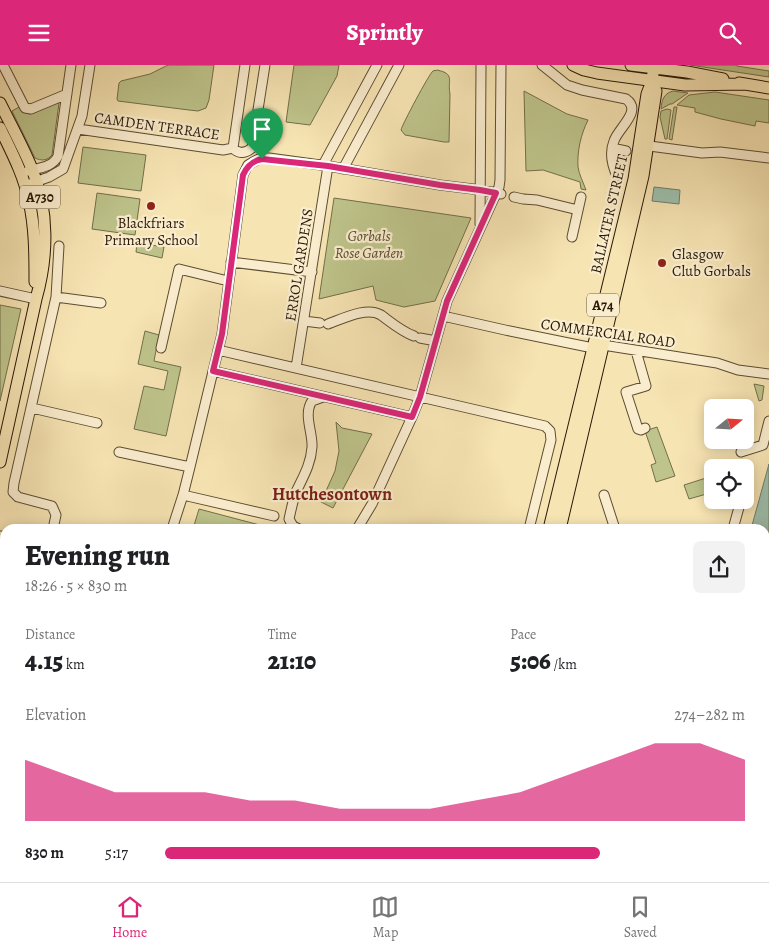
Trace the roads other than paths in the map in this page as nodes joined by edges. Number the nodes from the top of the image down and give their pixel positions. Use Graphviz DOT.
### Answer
graph roads {
  1 [pos="3,65"];
  2 [pos="71,65"];
  3 [pos="90,65"];
  4 [pos="245,65"];
  5 [pos="265,65"];
  6 [pos="377,65"];
  7 [pos="399,65"];
  8 [pos="481,65"];
  9 [pos="500,65"];
  10 [pos="542,65"];
  11 [pos="573,65"];
  12 [pos="631,65"];
  13 [pos="654,66"];
  14 [pos="652,81"];
  15 [pos="746,84"];
  16 [pos="769,88"];
  17 [pos="67,93"];
  18 [pos="0,103"];
  19 [pos="0,128"];
  20 [pos="78,129"];
  21 [pos="644,145"];
  22 [pos="233,148"];
  23 [pos="612,148"];
  24 [pos="626,151"];
  25 [pos="769,158"];
  26 [pos="325,166"];
  27 [pos="343,169"];
  28 [pos="33,170"];
  29 [pos="20,174"];
  30 [pos="617,176"];
  31 [pos="36,182"];
  32 [pos="25,185"];
  33 [pos="480,190"];
  34 [pos="498,194"];
  35 [pos="514,197"];
  36 [pos="581,197"];
  37 [pos="578,210"];
  38 [pos="479,229"];
  39 [pos="572,237"];
  40 [pos="59,246"];
  41 [pos="231,262"];
  42 [pos="312,272"];
  43 [pos="228,281"];
  44 [pos="0,291"];
  45 [pos="56,297"];
  46 [pos="36,299"];
  47 [pos="101,303"];
  48 [pos="444,316"];
  49 [pos="304,321"];
  50 [pos="436,341"];
  51 [pos="598,346"];
  52 [pos="161,348"];
  53 [pos="218,350"];
  54 [pos="636,351"];
  55 [pos="296,368"];
  56 [pos="213,371"];
  57 [pos="769,374"];
  58 [pos="323,397"];
  59 [pos="420,397"];
  60 [pos="32,408"];
  61 [pos="412,417"];
  62 [pos="769,421"];
  63 [pos="97,423"];
  64 [pos="645,428"];
  65 [pos="119,452"];
  66 [pos="741,452"];
  67 [pos="0,462"];
  68 [pos="190,467"];
  69 [pos="183,495"];
  70 [pos="604,495"];
  71 [pos="739,509"];
  72 [pos="558,513"];
  73 [pos="274,516"];
  74 [pos="54,524"];
  75 [pos="174,524"];
  76 [pos="292,524"];
  77 [pos="360,524"];
  78 [pos="530,524"];
  79 [pos="552,524"];
  80 [pos="559,524"];
  81 [pos="613,524"];
  82 [pos="735,524"];
  1 -- 17 [label="street"];
  2 -- 17 [label="street"];
  3 -- 20 [label="street"];
  4 -- 22 [label="street"];
  5 -- 22 [label="street, CAMDEN TERRACE"];
  6 -- 26 [label="street, ERROL GARDENS"];
  7 -- 27 [label="street"];
  8 -- 33 [label="street"];
  9 -- 34 [label="street"];
  10 -- 23 [label="street"];
  11 -- 14 [label="main road"];
  12 -- 13 [label="main road"];
  13 -- 14 [label="main road, BALLATER STREET"];
  13 -- 15 [label="main road"];
  14 -- 15 [label="main road"];
  14 -- 21 [label="main road, BALLATER STREET / A74"];
  15 -- 16 [label="main road"];
  17 -- 28 [label="street"];
  18 -- 28 [label="main road, A730"];
  19 -- 29 [label="main road, A730"];
  20 -- 22 [label="street, CAMDEN TERRACE"];
  20 -- 31 [label="street"];
  21 -- 25 [label="street"];
  21 -- 51 [label="main road, BALLATER STREET / A74"];
  23 -- 24 [label="street"];
  23 -- 30 [label="street"];
  26 -- 27 [label="street"];
  26 -- 41 [label="street"];
  26 -- 42 [label="street, ERROL GARDENS"];
  27 -- 33 [label="street"];
  28 -- 29 [label="street"];
  28 -- 31 [label="main road, A730"];
  29 -- 32 [label="main road, A730"];
  31 -- 32 [label="street"];
  31 -- 46 [label="main road, A730"];
  32 -- 46 [label="main road, A730"];
  33 -- 34 [label="street"];
  33 -- 38 [label="street"];
  34 -- 38 [label="street"];
  35 -- 37 [label="street"];
  36 -- 37 [label="street"];
  37 -- 39 [label="street"];
  38 -- 48 [label="street"];
  40 -- 45 [label="street"];
  41 -- 42 [label="street"];
  41 -- 43 [label="street"];
  42 -- 49 [label="street, ERROL GARDENS"];
  43 -- 52 [label="street"];
  43 -- 53 [label="street"];
  44 -- 46 [label="street"];
  45 -- 47 [label="street"];
  45 -- 60 [label="street"];
  46 -- 67 [label="main road, A730"];
  48 -- 50 [label="street"];
  48 -- 51 [label="street, COMMERCIAL ROAD"];
  49 -- 50 [label="street"];
  49 -- 55 [label="street, ERROL GARDENS"];
  50 -- 59 [label="street"];
  51 -- 54 [label="street, COMMERCIAL ROAD"];
  51 -- 72 [label="main road, BALLATER STREET / A74"];
  53 -- 55 [label="street"];
  53 -- 56 [label="street"];
  54 -- 57 [label="street, COMMERCIAL ROAD"];
  54 -- 64 [label="street"];
  55 -- 59 [label="street"];
  56 -- 58 [label="street"];
  56 -- 68 [label="street"];
  58 -- 61 [label="street"];
  58 -- 76 [label="street"];
  59 -- 61 [label="street"];
  59 -- 78 [label="street"];
  60 -- 63 [label="street"];
  60 -- 74 [label="street"];
  61 -- 77 [label="street"];
  62 -- 66 [label="street"];
  65 -- 68 [label="street"];
  68 -- 69 [label="street"];
  69 -- 73 [label="street"];
  69 -- 75 [label="street"];
  70 -- 81 [label="street"];
  71 -- 82 [label="street"];
  72 -- 79 [label="main road, BALLATER STREET / A74"];
  72 -- 80 [label="main road, BALLATER STREET / A74"];
}
